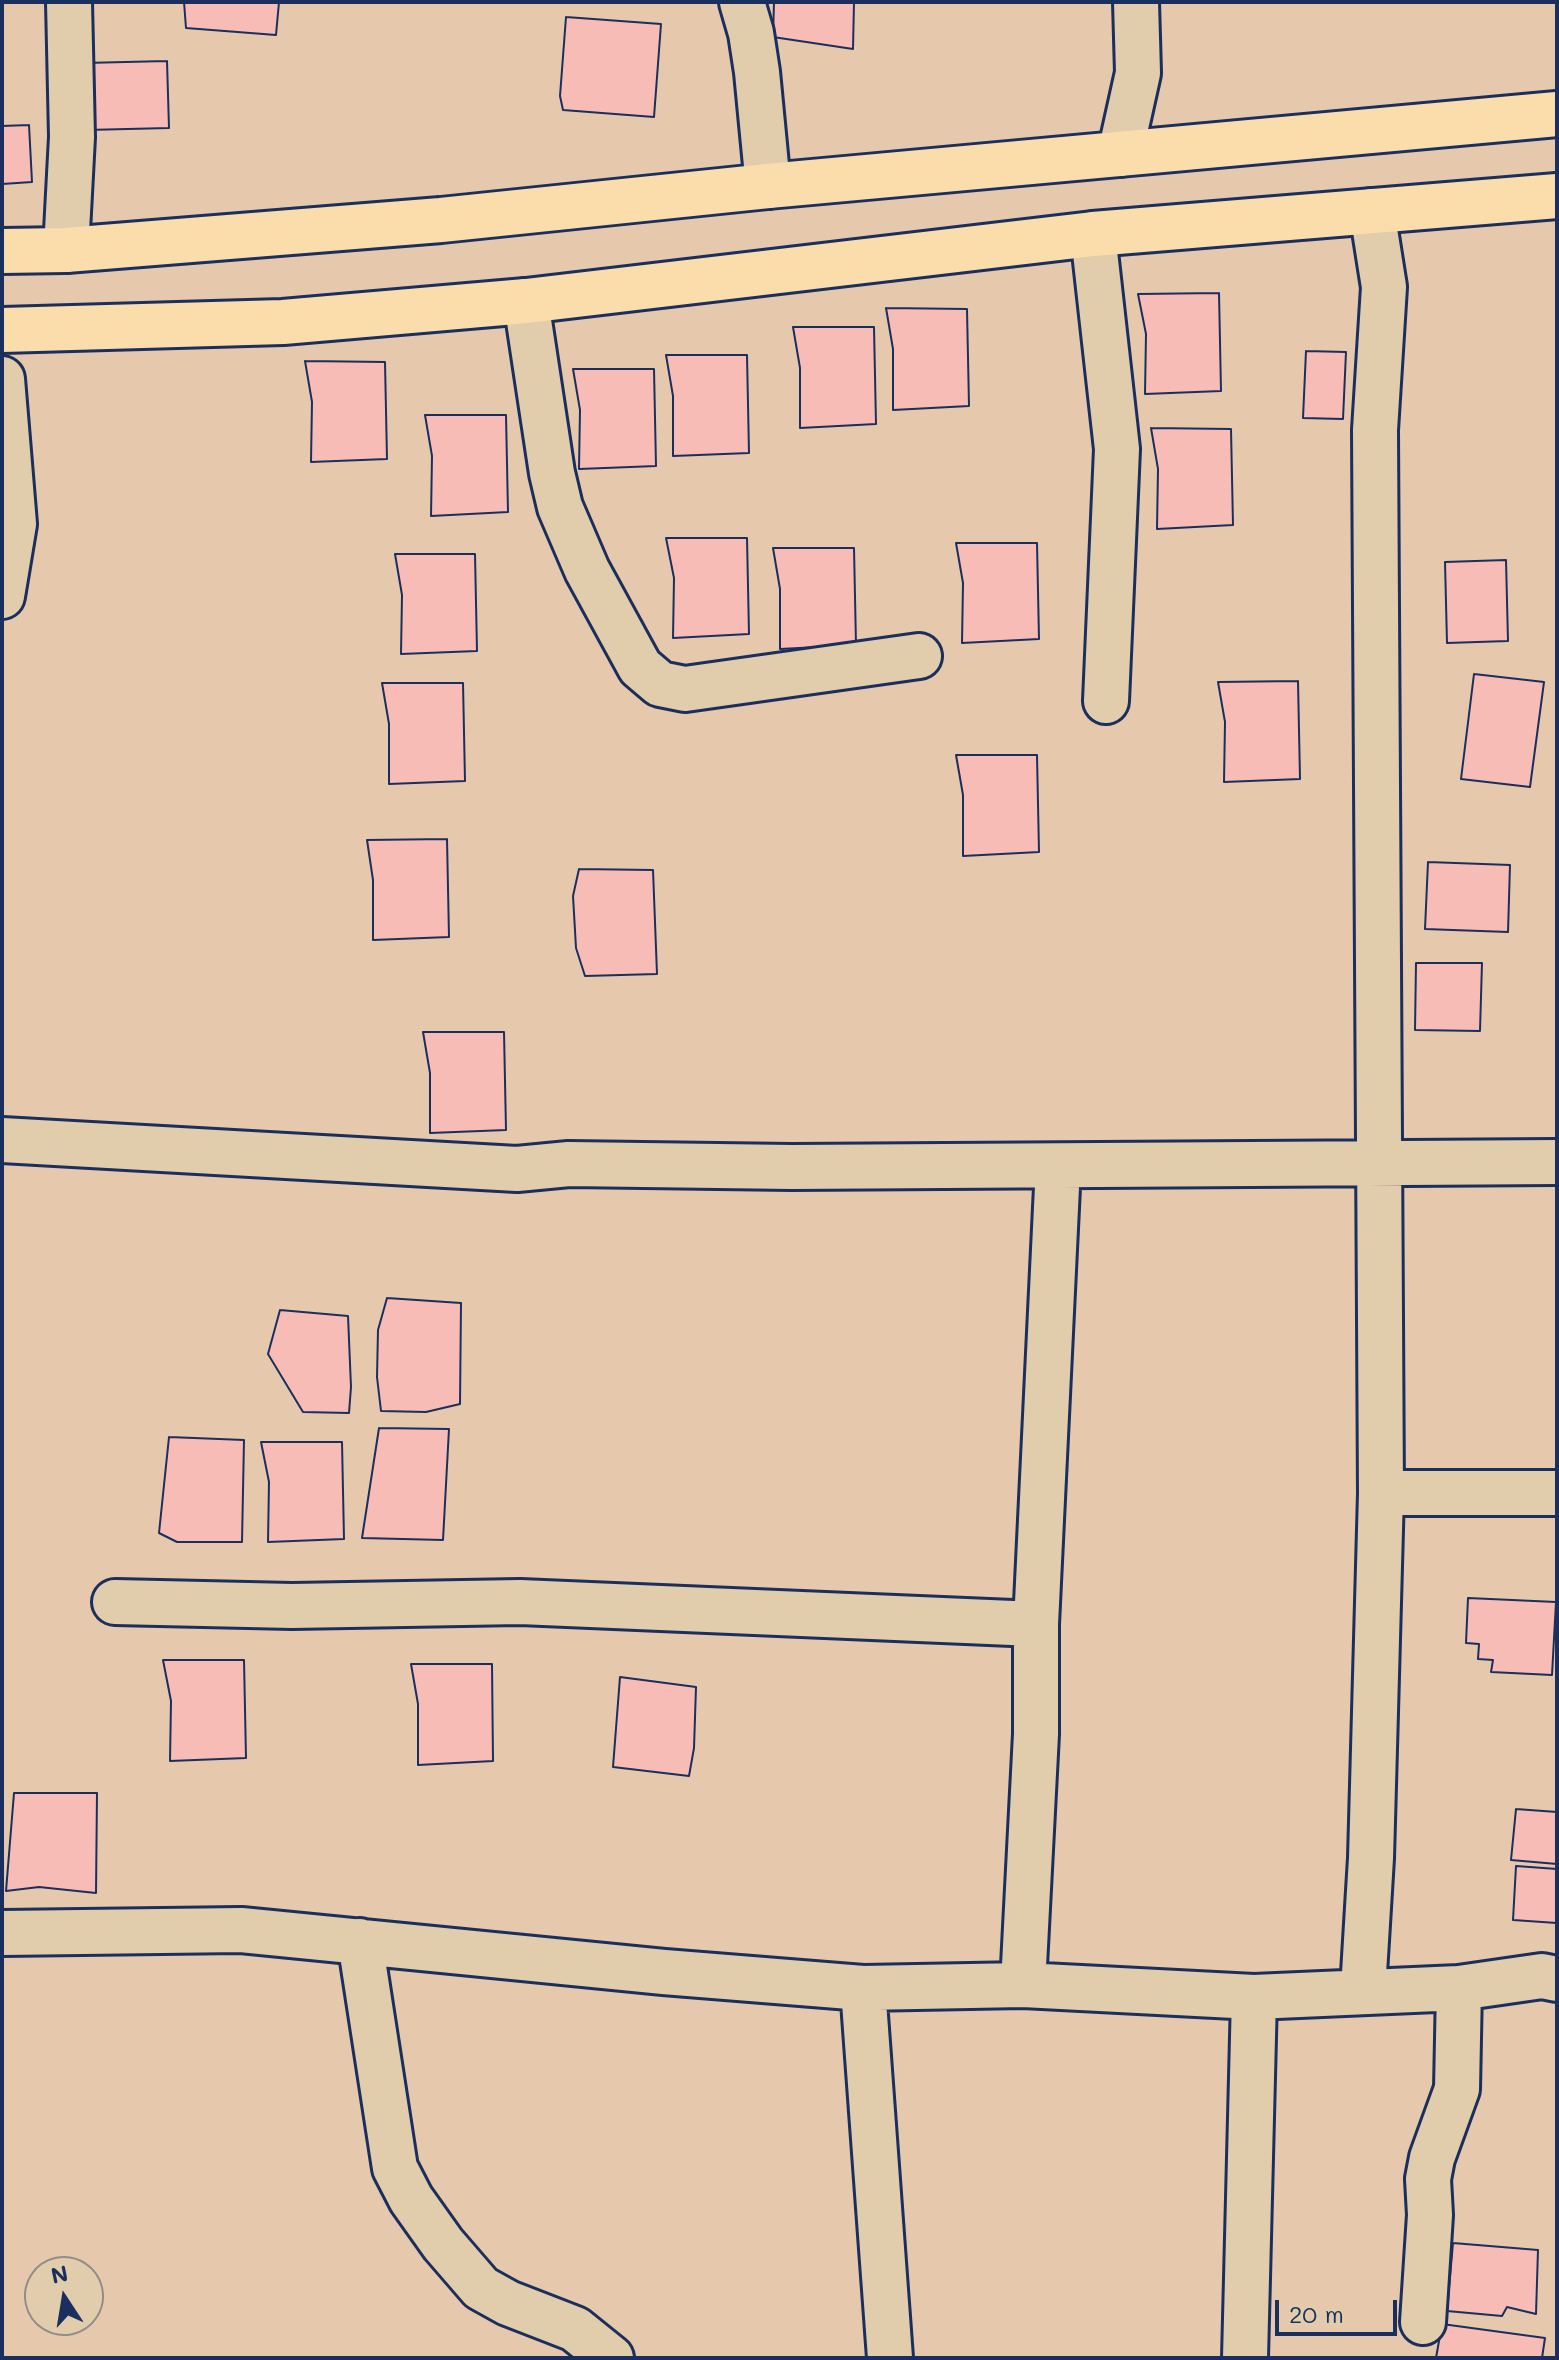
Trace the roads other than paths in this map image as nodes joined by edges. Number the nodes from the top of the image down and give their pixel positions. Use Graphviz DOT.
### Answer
graph roads {
  1 [pos="69,2"];
  2 [pos="742,2"];
  3 [pos="1136,2"];
  4 [pos="1557,114"];
  5 [pos="1120,154"];
  6 [pos="768,186"];
  7 [pos="1557,196"];
  8 [pos="1372,211"];
  9 [pos="1093,234"];
  10 [pos="66,250"];
  11 [pos="2,251"];
  12 [pos="526,301"];
  13 [pos="2,330"];
  14 [pos="2,379"];
  15 [pos="2,596"];
  16 [pos="919,656"];
  17 [pos="1106,701"];
  18 [pos="2,1140"];
  19 [pos="1557,1162"];
  20 [pos="1379,1163"];
  21 [pos="1058,1166"];
  22 [pos="1381,1493"];
  23 [pos="1557,1493"];
  24 [pos="115,1602"];
  25 [pos="1036,1624"];
  26 [pos="2,1933"];
  27 [pos="360,1941"];
  28 [pos="1557,1979"];
  29 [pos="1023,1985"];
  30 [pos="863,1988"];
  31 [pos="1459,1988"];
  32 [pos="1363,1990"];
  33 [pos="1254,1997"];
  34 [pos="1423,2322"];
  35 [pos="611,2358"];
  36 [pos="890,2358"];
  37 [pos="1245,2358"];
  1 -- 10 [label="street"];
  2 -- 6 [label="street"];
  3 -- 5 [label="street"];
  4 -- 5 [label="main road"];
  5 -- 6 [label="main road"];
  6 -- 10 [label="main road"];
  7 -- 8 [label="main road"];
  8 -- 9 [label="main road"];
  8 -- 20 [label="street"];
  9 -- 12 [label="main road"];
  9 -- 17 [label="street"];
  10 -- 11 [label="main road"];
  12 -- 13 [label="main road"];
  12 -- 16 [label="street"];
  14 -- 15 [label="street"];
  18 -- 21 [label="street"];
  19 -- 20 [label="street"];
  20 -- 21 [label="street"];
  20 -- 22 [label="street"];
  21 -- 25 [label="street"];
  22 -- 23 [label="street"];
  22 -- 32 [label="street"];
  24 -- 25 [label="street"];
  25 -- 29 [label="street"];
  26 -- 27 [label="street"];
  27 -- 30 [label="street"];
  27 -- 35 [label="street"];
  28 -- 31 [label="street"];
  29 -- 30 [label="street"];
  29 -- 33 [label="street"];
  30 -- 36 [label="street"];
  31 -- 32 [label="street"];
  31 -- 34 [label="street"];
  32 -- 33 [label="street"];
  33 -- 37 [label="street"];
}
